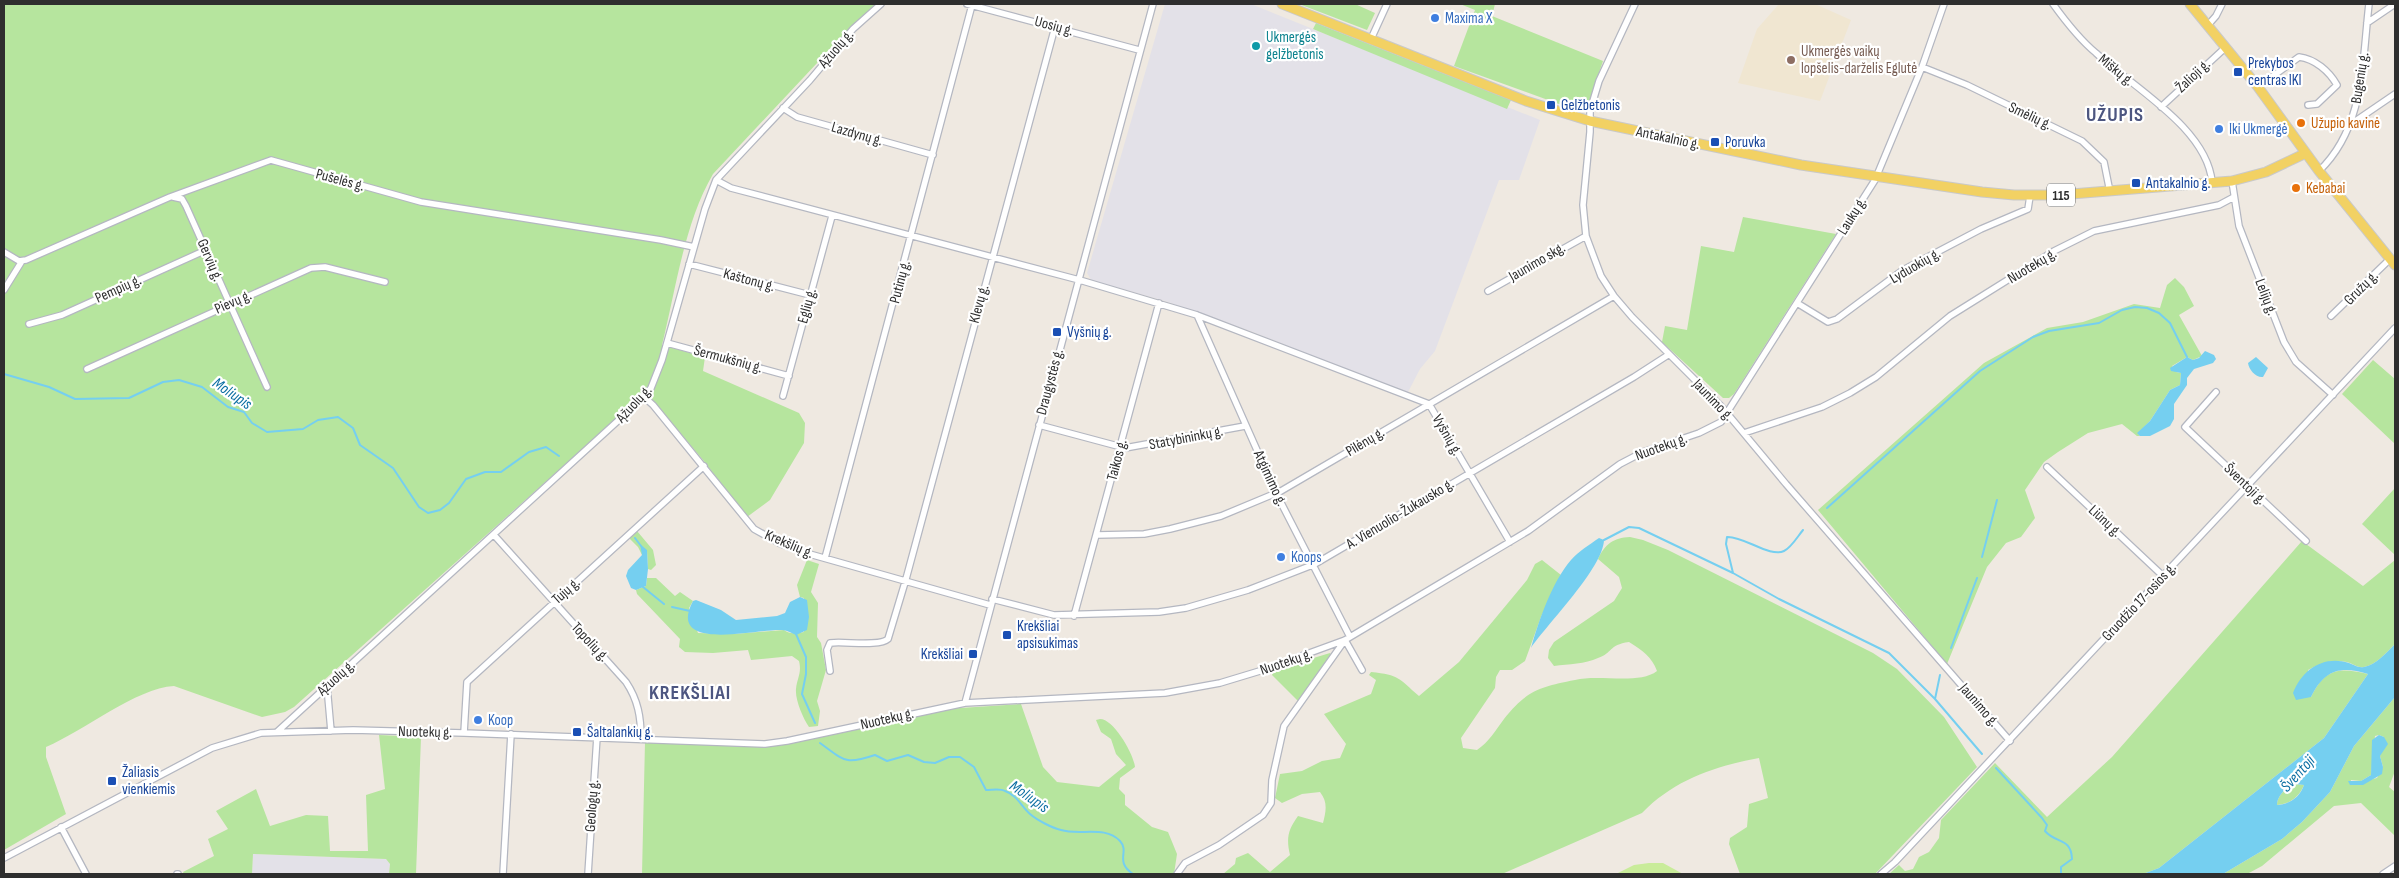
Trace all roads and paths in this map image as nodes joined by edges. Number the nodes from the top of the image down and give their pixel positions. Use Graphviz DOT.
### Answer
graph roads {
  1 [pos="881,4"];
  2 [pos="970,4"];
  3 [pos="1153,4"];
  4 [pos="1282,4"];
  5 [pos="1386,4"];
  6 [pos="1635,4"];
  7 [pos="1944,4"];
  8 [pos="2053,4"];
  9 [pos="2190,4"];
  10 [pos="2222,4"];
  11 [pos="2369,4"];
  12 [pos="2395,4"];
  13 [pos="2367,23"];
  14 [pos="2208,25"];
  15 [pos="1055,27"];
  16 [pos="1371,39"];
  17 [pos="2226,47"];
  18 [pos="1139,50"];
  19 [pos="1922,67"];
  20 [pos="2258,87"];
  21 [pos="2395,94"];
  22 [pos="2308,105"];
  23 [pos="2161,107"];
  24 [pos="783,108"];
  25 [pos="1590,121"];
  26 [pos="2351,124"];
  27 [pos="2306,153"];
  28 [pos="933,155"];
  29 [pos="2319,171"];
  30 [pos="1877,175"];
  31 [pos="716,180"];
  32 [pos="2232,181"];
  33 [pos="2212,182"];
  34 [pos="2110,192"];
  35 [pos="2030,196"];
  36 [pos="170,197"];
  37 [pos="2234,197"];
  38 [pos="832,216"];
  39 [pos="912,236"];
  40 [pos="1586,236"];
  41 [pos="694,247"];
  42 [pos="206,250"];
  43 [pos="4,252"];
  44 [pos="991,259"];
  45 [pos="22,261"];
  46 [pos="2392,262"];
  47 [pos="689,264"];
  48 [pos="1078,280"];
  49 [pos="385,282"];
  50 [pos="4,290"];
  51 [pos="1488,291"];
  52 [pos="810,295"];
  53 [pos="1614,296"];
  54 [pos="229,303"];
  55 [pos="1159,303"];
  56 [pos="1797,303"];
  57 [pos="1197,315"];
  58 [pos="2331,316"];
  59 [pos="29,324"];
  60 [pos="2395,328"];
  61 [pos="667,343"];
  62 [pos="1668,355"];
  63 [pos="87,369"];
  64 [pos="789,376"];
  65 [pos="267,387"];
  66 [pos="2216,392"];
  67 [pos="2332,395"];
  68 [pos="783,396"];
  69 [pos="644,397"];
  70 [pos="1429,404"];
  71 [pos="1727,413"];
  72 [pos="1039,425"];
  73 [pos="1245,426"];
  74 [pos="1744,433"];
  75 [pos="1120,447"];
  76 [pos="704,466"];
  77 [pos="2048,467"];
  78 [pos="1469,473"];
  79 [pos="2248,486"];
  80 [pos="1276,493"];
  81 [pos="494,535"];
  82 [pos="1097,535"];
  83 [pos="2306,541"];
  84 [pos="1510,542"];
  85 [pos="824,558"];
  86 [pos="1312,566"];
  87 [pos="2163,576"];
  88 [pos="905,581"];
  89 [pos="991,602"];
  90 [pos="553,603"];
  91 [pos="1074,616"];
  92 [pos="1348,638"];
  93 [pos="1362,670"];
  94 [pos="830,671"];
  95 [pos="328,686"];
  96 [pos="965,703"];
  97 [pos="278,731"];
  98 [pos="331,731"];
  99 [pos="464,733"];
  100 [pos="510,734"];
  101 [pos="597,737"];
  102 [pos="641,739"];
  103 [pos="2010,741"];
  104 [pos="61,827"];
  105 [pos="4,858"];
  106 [pos="2395,866"];
  107 [pos="86,874"];
  108 [pos="503,874"];
  109 [pos="588,874"];
  110 [pos="1177,874"];
  111 [pos="1881,874"];
  112 [pos="2384,874"];
  1 -- 24 [label="street, Ąžuolų g."];
  2 -- 15 [label="street, Uosių g."];
  2 -- 28 [label="street, Putinų g."];
  3 -- 18 [label="street, Draugystės g."];
  4 -- 16 [label="main road, Antakalnio g. / 115"];
  5 -- 16 [label="street"];
  6 -- 25 [label="street, Jaunimo g."];
  7 -- 19 [label="street, Laukų g."];
  8 -- 23 [label="street, Miškų g."];
  9 -- 14 [label="main road"];
  10 -- 14 [label="street"];
  11 -- 13 [label="street, Bugenių g."];
  12 -- 13 [label="street"];
  13 -- 26 [label="street, Bugenių g."];
  14 -- 17 [label="main road"];
  15 -- 18 [label="street, Uosių g."];
  15 -- 44 [label="street, Klevų g."];
  16 -- 25 [label="main road, Antakalnio g. / 115"];
  17 -- 20 [label="main road"];
  17 -- 23 [label="street, Žalioji g."];
  18 -- 48 [label="street, Draugystės g."];
  19 -- 30 [label="street, Laukų g."];
  19 -- 34 [label="street, Smėlių g."];
  20 -- 22 [label="street"];
  20 -- 27 [label="main road"];
  21 -- 26 [label="street"];
  23 -- 33 [label="street, Miškų g."];
  24 -- 28 [label="street, Lazdynų g."];
  24 -- 31 [label="street, Ąžuolų g."];
  25 -- 30 [label="main road, Antakalnio g. / 115"];
  25 -- 40 [label="street, Jaunimo g."];
  26 -- 29 [label="street, Bugenių g."];
  27 -- 29 [label="main road"];
  27 -- 32 [label="main road, Antakalnio g. / 115"];
  28 -- 39 [label="street, Putinų g."];
  29 -- 46 [label="main road"];
  30 -- 35 [label="main road, Antakalnio g. / 115"];
  30 -- 56 [label="street, Laukų g."];
  31 -- 38 [label="street, Vyšnių g."];
  31 -- 41 [label="street, Ąžuolų g."];
  32 -- 33 [label="main road, Antakalnio g. / 115"];
  32 -- 37 [label="street, Lelijų g."];
  33 -- 34 [label="main road, Antakalnio g. / 115"];
  34 -- 35 [label="main road, Antakalnio g. / 115"];
  35 -- 56 [label="street, Lyduokių g."];
  36 -- 41 [label="street, Pušelės g."];
  36 -- 42 [label="street, Gervių g."];
  36 -- 45 [label="street, Pušelės g."];
  37 -- 67 [label="street, Lelijų g."];
  37 -- 74 [label="street, Nuotekų g."];
  38 -- 39 [label="street, Vyšnių g."];
  38 -- 52 [label="street, Eglių g."];
  39 -- 44 [label="street, Vyšnių g."];
  39 -- 85 [label="street, Putinų g."];
  40 -- 51 [label="street, Jaunimo skg."];
  40 -- 53 [label="street, Jaunimo g."];
  41 -- 47 [label="street, Ąžuolų g."];
  42 -- 54 [label="street, Gervių g."];
  42 -- 59 [label="street, Pempių g."];
  43 -- 45 [label="street"];
  44 -- 48 [label="street, Vyšnių g."];
  44 -- 88 [label="street, Klevų g."];
  45 -- 50 [label="street"];
  46 -- 58 [label="street, Gružų g."];
  47 -- 52 [label="street, Kaštonų g."];
  47 -- 61 [label="street, Ąžuolų g."];
  48 -- 55 [label="street, Vyšnių g."];
  48 -- 72 [label="street, Draugystės g."];
  49 -- 54 [label="street, Pievų g."];
  52 -- 64 [label="street, Eglių g."];
  53 -- 62 [label="street, Jaunimo g."];
  53 -- 70 [label="street, Pilėnų g."];
  54 -- 63 [label="street, Pievų g."];
  54 -- 65 [label="street, Gervių g."];
  55 -- 57 [label="street, Vyšnių g."];
  55 -- 75 [label="street, Taikos g."];
  56 -- 71 [label="street, Laukų g."];
  57 -- 70 [label="street, Vyšnių g."];
  57 -- 73 [label="street, Atgimimo g."];
  60 -- 67 [label="street, Gruodžio 17-osios g."];
  61 -- 64 [label="street, Šermukšnių g."];
  61 -- 69 [label="street, Ąžuolų g."];
  62 -- 71 [label="street, Jaunimo g."];
  62 -- 78 [label="street, A. Vienuolio-Žukausko g."];
  64 -- 68 [label="street, Eglių g."];
  66 -- 79 [label="street, Šventoji g."];
  67 -- 79 [label="street, Gruodžio 17-osios g."];
  69 -- 76 [label="street, Krekšlių g."];
  69 -- 81 [label="street, Ąžuolų g."];
  70 -- 78 [label="street, Vyšnių g."];
  70 -- 80 [label="street, Pilėnų g."];
  71 -- 74 [label="street, Jaunimo g."];
  71 -- 84 [label="street, Nuotekų g."];
  72 -- 75 [label="street, Statybininkų g."];
  72 -- 89 [label="street, Draugystės g."];
  73 -- 75 [label="street, Statybininkų g."];
  73 -- 80 [label="street, Atgimimo g."];
  74 -- 103 [label="street, Jaunimo g."];
  75 -- 82 [label="street, Taikos g."];
  76 -- 85 [label="street, Krekšlių g."];
  76 -- 90 [label="street, Tujų g."];
  77 -- 87 [label="street, Liūnų g."];
  78 -- 84 [label="street, Vyšnių g."];
  78 -- 86 [label="street, A. Vienuolio-Žukausko g."];
  79 -- 83 [label="street, Šventoji g."];
  79 -- 87 [label="street, Gruodžio 17-osios g."];
  80 -- 82 [label="street, Pilėnų g."];
  80 -- 86 [label="street, Atgimimo g."];
  81 -- 90 [label="street, Topolių g."];
  81 -- 95 [label="street, Ąžuolų g."];
  82 -- 91 [label="street, Taikos g."];
  84 -- 92 [label="street, Nuotekų g."];
  85 -- 88 [label="street, Krekšlių g."];
  86 -- 91 [label="street, A. Vienuolio-Žukausko g."];
  86 -- 92 [label="street, Atgimimo g."];
  87 -- 103 [label="street, Gruodžio 17-osios g."];
  88 -- 89 [label="street, Krekšlių g."];
  88 -- 94 [label="street, Klevų g."];
  89 -- 91 [label="street, A. Vienuolio-Žukausko g."];
  89 -- 96 [label="street, Draugystės g."];
  90 -- 99 [label="street, Tujų g."];
  90 -- 102 [label="street, Topolių g."];
  92 -- 93 [label="street, Atgimimo g."];
  92 -- 96 [label="street, Nuotekų g."];
  92 -- 110 [label="street"];
  95 -- 97 [label="street, Ąžuolų g."];
  95 -- 98 [label="street"];
  96 -- 102 [label="street, Nuotekų g."];
  97 -- 98 [label="street, Nuotekų g."];
  97 -- 104 [label="street, Nuotekų g."];
  98 -- 99 [label="street, Nuotekų g."];
  99 -- 100 [label="street, Nuotekų g."];
  100 -- 101 [label="street, Nuotekų g."];
  100 -- 108 [label="street"];
  101 -- 102 [label="street, Nuotekų g."];
  101 -- 109 [label="street, Geologų g."];
  103 -- 111 [label="street, Gruodžio 17-osios g."];
  104 -- 105 [label="street, Nuotekų g."];
  104 -- 107 [label="street"];
  106 -- 112 [label="street"];
}
